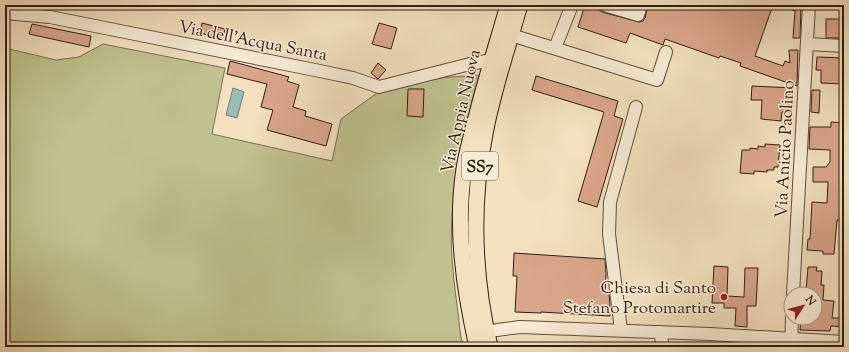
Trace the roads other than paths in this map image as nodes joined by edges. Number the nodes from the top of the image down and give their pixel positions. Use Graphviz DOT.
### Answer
graph roads {
  1 [pos="508,5"];
  2 [pos="520,5"];
  3 [pos="572,5"];
  4 [pos="604,5"];
  5 [pos="641,5"];
  6 [pos="809,5"];
  7 [pos="5,13"];
  8 [pos="511,35"];
  9 [pos="807,44"];
  10 [pos="844,46"];
  11 [pos="555,48"];
  12 [pos="666,52"];
  13 [pos="492,60"];
  14 [pos="636,107"];
  15 [pos="793,286"];
  16 [pos="792,326"];
  17 [pos="621,330"];
  18 [pos="660,332"];
  19 [pos="479,338"];
  20 [pos="844,342"];
  21 [pos="791,343"];
  22 [pos="490,347"];
  23 [pos="663,347"];
  1 -- 13 [label="main road, Via Appia Nuova / SS7"];
  2 -- 8 [label="main road, Via Appia Nuova / SS7"];
  3 -- 11 [label="street"];
  4 -- 5 [label="street"];
  6 -- 9 [label="street, Via Anicio Paolino"];
  7 -- 13 [label="street, Via dell'Acqua Santa"];
  8 -- 11 [label="street"];
  8 -- 19 [label="main road, Via Appia Nuova / SS7"];
  9 -- 10 [label="street"];
  9 -- 15 [label="street, Via Anicio Paolino"];
  11 -- 12 [label="street"];
  13 -- 19 [label="main road, Via Appia Nuova / SS7"];
  14 -- 17 [label="street"];
  16 -- 21 [label="street"];
  17 -- 18 [label="street"];
  17 -- 19 [label="street"];
  18 -- 21 [label="street"];
  18 -- 23 [label="street"];
  19 -- 22 [label="main road, Via Appia Nuova / SS7"];
  20 -- 21 [label="street"];
}
